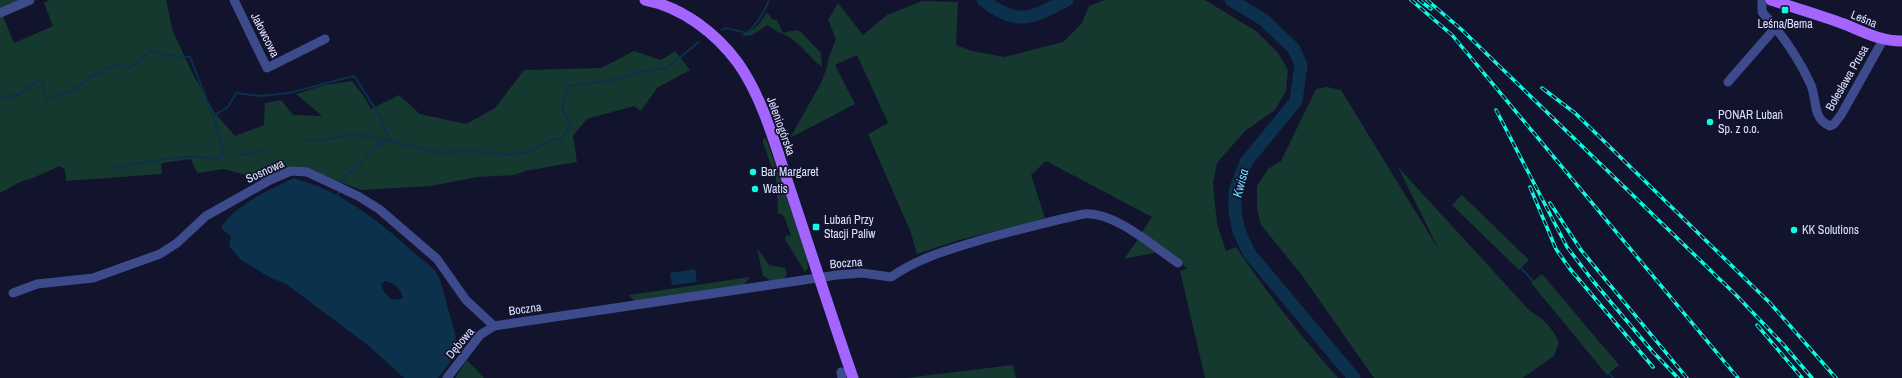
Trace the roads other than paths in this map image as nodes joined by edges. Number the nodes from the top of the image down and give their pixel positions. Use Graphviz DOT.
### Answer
graph roads {
  1 [pos="30,0"];
  2 [pos="234,0"];
  3 [pos="645,0"];
  4 [pos="1762,0"];
  5 [pos="1771,0"];
  6 [pos="0,13"];
  7 [pos="1776,27"];
  8 [pos="325,39"];
  9 [pos="1883,40"];
  10 [pos="1902,41"];
  11 [pos="1728,82"];
  12 [pos="1178,263"];
  13 [pos="818,277"];
  14 [pos="13,293"];
  15 [pos="494,326"];
  16 [pos="447,378"];
  17 [pos="853,378"];
  1 -- 6 [label="street"];
  2 -- 8 [label="street, Jałowcowa"];
  3 -- 13 [label="main road, Jeleniogórska"];
  4 -- 7 [label="street"];
  5 -- 9 [label="main road, Leśna"];
  7 -- 9 [label="street, Bolesława Prusa"];
  7 -- 11 [label="street"];
  9 -- 10 [label="main road, Leśna"];
  12 -- 13 [label="street, Boczna"];
  13 -- 15 [label="street, Boczna"];
  13 -- 17 [label="main road, Jeleniogórska"];
  14 -- 15 [label="street, Sosnowa"];
  15 -- 16 [label="street, Dębowa"];
}
